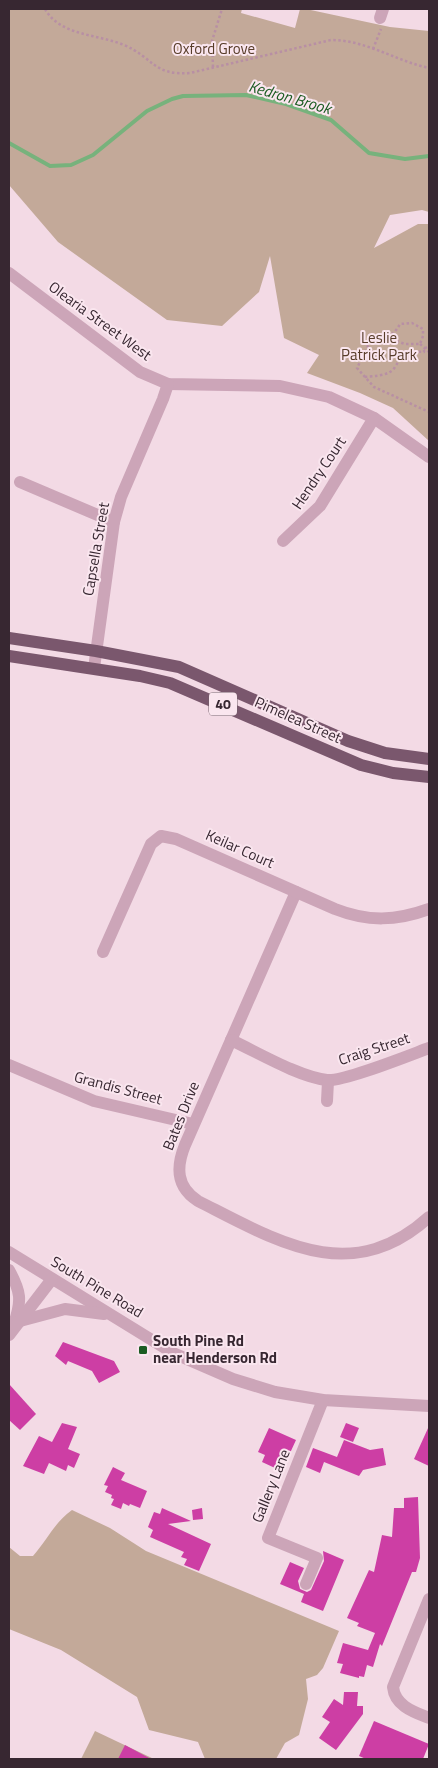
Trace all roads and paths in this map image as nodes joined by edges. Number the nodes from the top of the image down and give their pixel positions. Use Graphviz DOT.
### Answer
graph roads {
  1 [pos="45,9"];
  2 [pos="222,9"];
  3 [pos="382,13"];
  4 [pos="373,49"];
  5 [pos="212,67"];
  6 [pos="429,68"];
  7 [pos="9,273"];
  8 [pos="423,336"];
  9 [pos="428,336"];
  10 [pos="387,338"];
  11 [pos="420,344"];
  12 [pos="429,347"];
  13 [pos="424,348"];
  14 [pos="429,352"];
  15 [pos="365,377"];
  16 [pos="168,384"];
  17 [pos="429,412"];
  18 [pos="374,418"];
  19 [pos="429,457"];
  20 [pos="20,482"];
  21 [pos="114,522"];
  22 [pos="283,541"];
  23 [pos="9,638"];
  24 [pos="96,650"];
  25 [pos="9,656"];
  26 [pos="94,668"];
  27 [pos="429,759"];
  28 [pos="429,777"];
  29 [pos="296,892"];
  30 [pos="429,909"];
  31 [pos="103,952"];
  32 [pos="231,1040"];
  33 [pos="429,1048"];
  34 [pos="9,1066"];
  35 [pos="328,1081"];
  36 [pos="327,1101"];
  37 [pos="194,1124"];
  38 [pos="429,1217"];
  39 [pos="9,1252"];
  40 [pos="9,1270"];
  41 [pos="52,1279"];
  42 [pos="116,1317"];
  43 [pos="14,1329"];
  44 [pos="323,1400"];
  45 [pos="429,1406"];
  46 [pos="306,1584"];
  47 [pos="429,1600"];
  48 [pos="429,1718"];
  1 -- 5 [label="path"];
  2 -- 5 [label="path"];
  3 -- 4 [label="path"];
  4 -- 5 [label="path"];
  4 -- 6 [label="path"];
  7 -- 16 [label="street, Olearia Street West"];
  8 -- 9 [label="path"];
  8 -- 10 [label="path"];
  8 -- 11 [label="path"];
  10 -- 11 [label="path"];
  10 -- 15 [label="path"];
  11 -- 13 [label="path"];
  12 -- 13 [label="path"];
  13 -- 14 [label="path"];
  13 -- 15 [label="path"];
  15 -- 17 [label="path"];
  16 -- 18 [label="street, Olearia Street West"];
  16 -- 21 [label="street, Capsella Street"];
  18 -- 19 [label="street, Olearia Street West"];
  18 -- 22 [label="street, Hendry Court"];
  20 -- 21 [label="street"];
  21 -- 24 [label="street, Capsella Street"];
  23 -- 24 [label="main road, Pimelea Street / 40"];
  24 -- 26 [label="street, Capsella Street"];
  24 -- 27 [label="main road, Pimelea Street / 40"];
  25 -- 26 [label="main road, Pimelea Street / 40"];
  26 -- 28 [label="main road, Pimelea Street / 40"];
  29 -- 30 [label="street, Keilar Court"];
  29 -- 31 [label="street, Keilar Court"];
  29 -- 32 [label="street, Bates Drive"];
  32 -- 35 [label="street, Craig Street"];
  32 -- 37 [label="street, Bates Drive"];
  33 -- 35 [label="street, Craig Street"];
  34 -- 37 [label="street, Grandis Street"];
  35 -- 36 [label="street, Craig Street"];
  37 -- 38 [label="street, Bates Drive"];
  39 -- 41 [label="street, South Pine Road"];
  40 -- 43 [label="street"];
  41 -- 42 [label="street, South Pine Road"];
  41 -- 43 [label="street"];
  42 -- 43 [label="street"];
  42 -- 44 [label="street, South Pine Road"];
  44 -- 45 [label="street, South Pine Road"];
  44 -- 46 [label="street, Gallery Lane"];
  47 -- 48 [label="street"];
}
